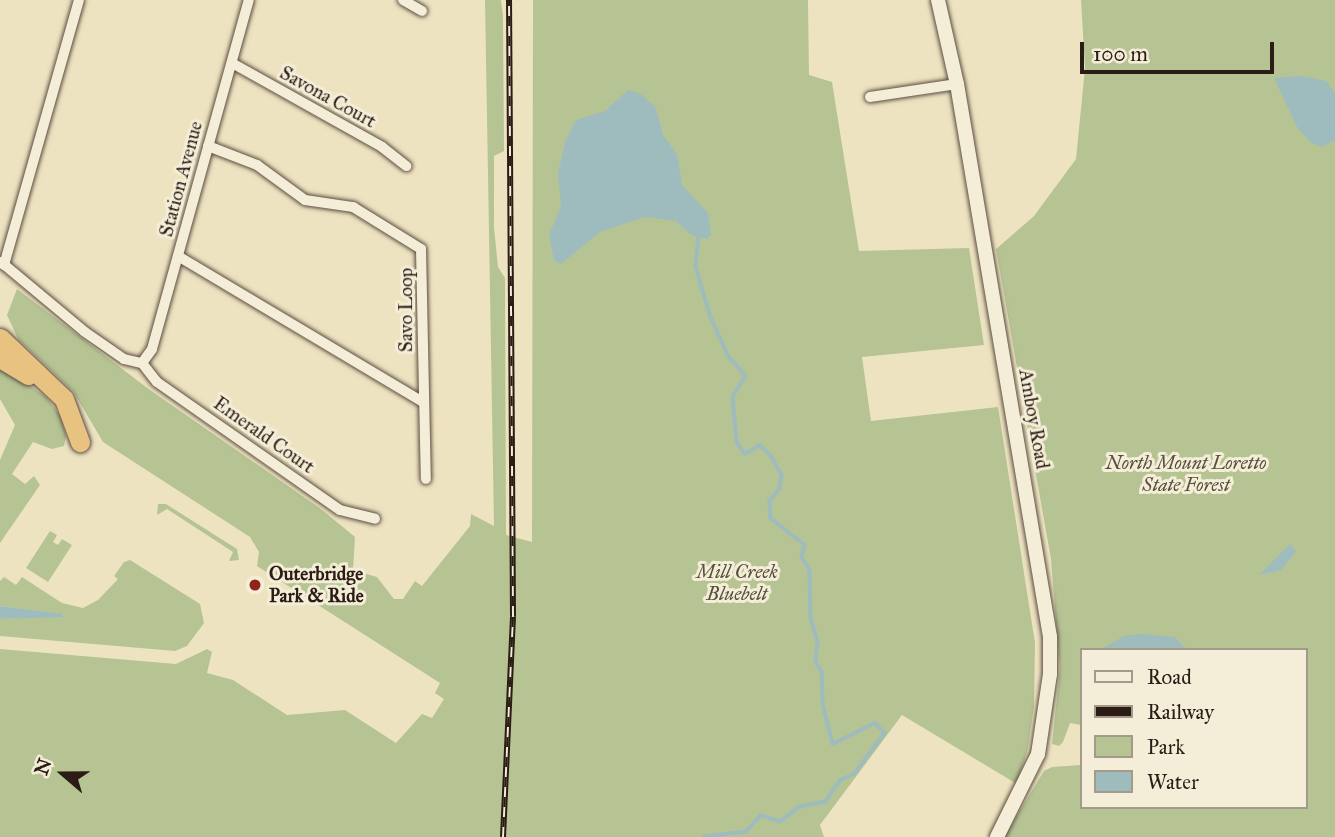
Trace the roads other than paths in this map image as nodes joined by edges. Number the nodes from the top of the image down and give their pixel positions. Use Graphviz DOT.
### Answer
graph roads {
  1 [pos="79,0"];
  2 [pos="249,0"];
  3 [pos="403,0"];
  4 [pos="938,0"];
  5 [pos="422,11"];
  6 [pos="232,63"];
  7 [pos="957,84"];
  8 [pos="870,97"];
  9 [pos="208,146"];
  10 [pos="406,166"];
  11 [pos="178,256"];
  12 [pos="2,263"];
  13 [pos="0,338"];
  14 [pos="0,358"];
  15 [pos="142,363"];
  16 [pos="423,402"];
  17 [pos="426,479"];
  18 [pos="375,519"];
  19 [pos="997,837"];
  1 -- 12 [label="street"];
  2 -- 6 [label="street, Station Avenue"];
  3 -- 5 [label="street"];
  4 -- 7 [label="main road, Amboy Road"];
  6 -- 9 [label="street, Station Avenue"];
  6 -- 10 [label="street, Savona Court"];
  7 -- 8 [label="street"];
  7 -- 19 [label="main road, Amboy Road"];
  9 -- 11 [label="street, Station Avenue"];
  9 -- 16 [label="street, Savo Loop"];
  11 -- 15 [label="street, Station Avenue"];
  11 -- 16 [label="street, Savo Loop"];
  12 -- 15 [label="street"];
  13 -- 14 [label="highway"];
  15 -- 18 [label="street, Emerald Court"];
  16 -- 17 [label="street, Savo Loop"];
}
